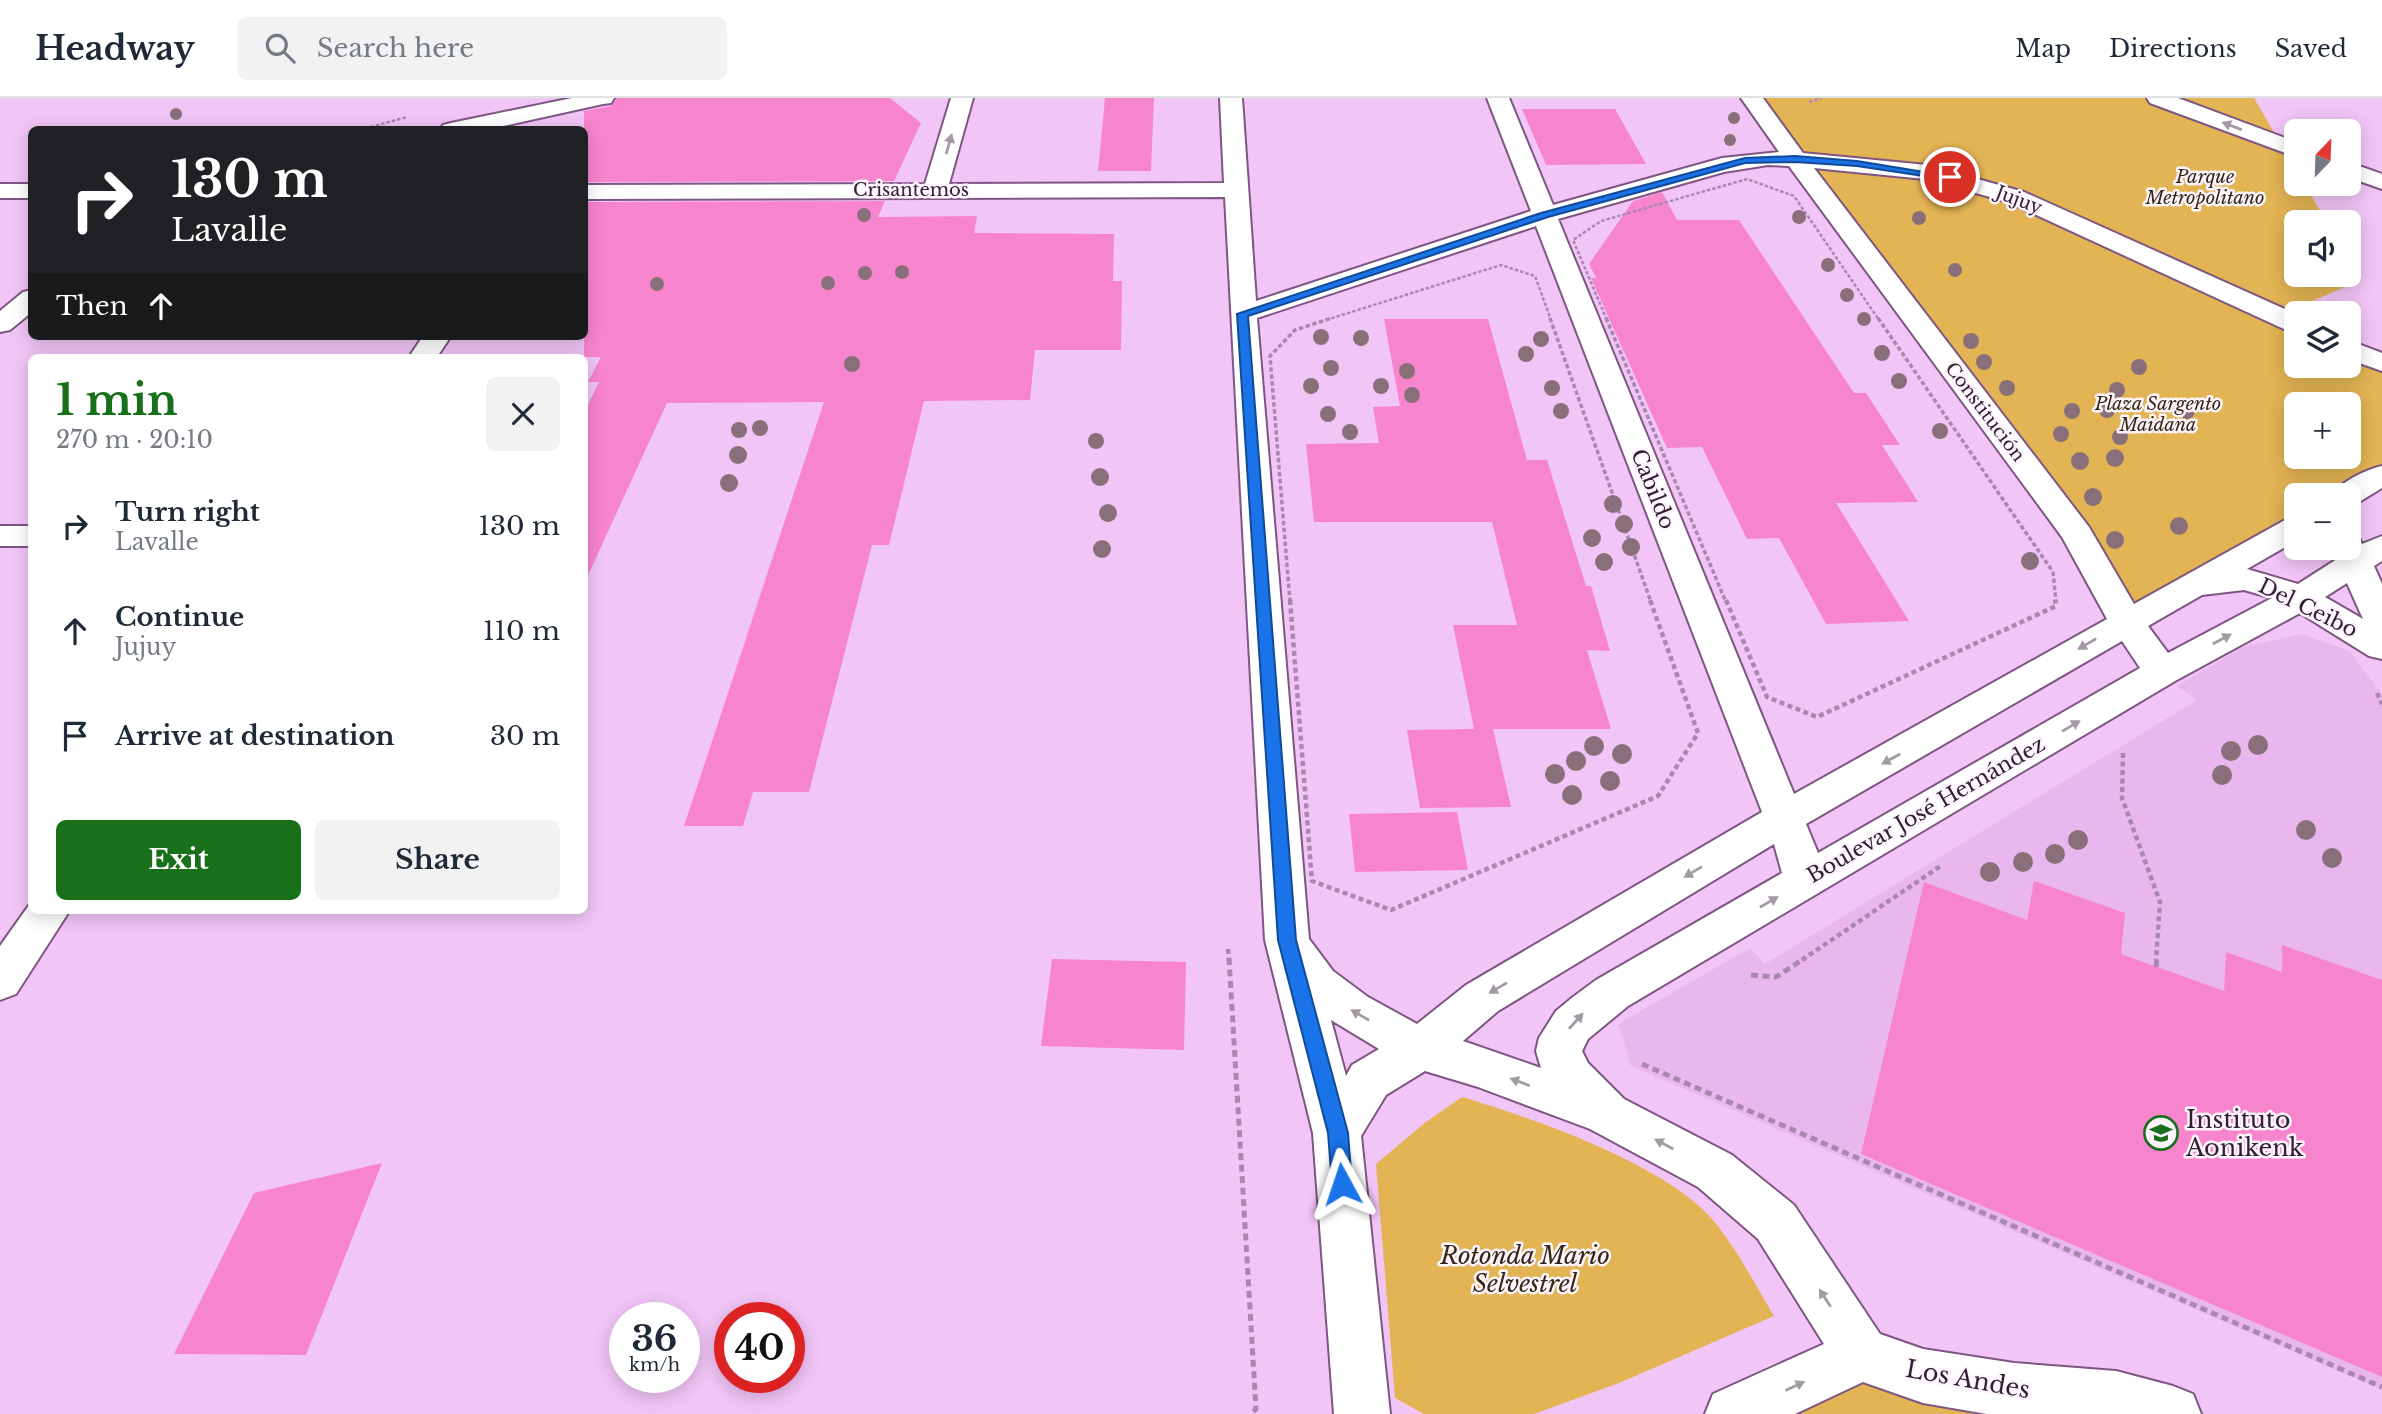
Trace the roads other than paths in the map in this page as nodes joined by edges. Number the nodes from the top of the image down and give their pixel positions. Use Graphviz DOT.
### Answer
graph roads {
  1 [pos="603,98"];
  2 [pos="962,98"];
  3 [pos="1231,98"];
  4 [pos="1498,98"];
  5 [pos="1752,98"];
  6 [pos="2158,98"];
  7 [pos="461,123"];
  8 [pos="2284,145"];
  9 [pos="1795,159"];
  10 [pos="2361,174"];
  11 [pos="2382,182"];
  12 [pos="935,190"];
  13 [pos="1237,190"];
  14 [pos="0,191"];
  15 [pos="28,191"];
  16 [pos="588,192"];
  17 [pos="1544,215"];
  18 [pos="28,301"];
  19 [pos="1243,314"];
  20 [pos="2284,319"];
  21 [pos="0,324"];
  22 [pos="2361,354"];
  23 [pos="2382,363"];
  24 [pos="2382,475"];
  25 [pos="2361,488"];
  26 [pos="2284,534"];
  27 [pos="0,536"];
  28 [pos="28,536"];
  29 [pos="2362,552"];
  30 [pos="2190,587"];
  31 [pos="2298,599"];
  32 [pos="2126,621"];
  33 [pos="2382,622"];
  34 [pos="2382,647"];
  35 [pos="2162,672"];
  36 [pos="1784,818"];
  37 [pos="1805,881"];
  38 [pos="45,914"];
  39 [pos="1287,940"];
  40 [pos="0,981"];
  41 [pos="1420,1049"];
  42 [pos="1606,1114"];
  43 [pos="1338,1133"];
  44 [pos="1862,1355"];
  45 [pos="1362,1414"];
  46 [pos="1733,1414"];
  47 [pos="2173,1414"];
  1 -- 7 [label="street"];
  12 -- 2 [label="street, one-way"];
  3 -- 13 [label="street"];
  4 -- 17 [label="street, Cabildo"];
  5 -- 9 [label="street"];
  8 -- 6 [label="street, one-way"];
  9 -- 17 [label="street, Jujuy"];
  9 -- 20 [label="street, Jujuy"];
  9 -- 32 [label="street, Constitución"];
  10 -- 11 [label="street"];
  12 -- 13 [label="street, Crisantemos"];
  12 -- 16 [label="street, Crisantemos"];
  13 -- 19 [label="street"];
  14 -- 15 [label="street"];
  17 -- 19 [label="street, Jujuy"];
  17 -- 36 [label="street, Cabildo"];
  18 -- 21 [label="street"];
  19 -- 39 [label="street"];
  22 -- 23 [label="street"];
  24 -- 25 [label="street"];
  26 -- 30 [label="street"];
  27 -- 28 [label="street"];
  29 -- 31 [label="street, Boulevar José Hernández"];
  29 -- 33 [label="street"];
  30 -- 31 [label="street, Del Ceibo"];
  30 -- 32 [label="street"];
  31 -- 34 [label="street, Del Ceibo"];
  35 -- 31 [label="street, Boulevar José Hernández, one-way"];
  32 -- 35 [label="street, Constitución"];
  32 -- 36 [label="street, one-way"];
  37 -- 35 [label="street, Boulevar José Hernández, one-way"];
  36 -- 37 [label="street, Cabildo"];
  36 -- 41 [label="street, one-way"];
  42 -- 37 [label="street, Boulevar José Hernández, one-way"];
  38 -- 40 [label="street"];
  41 -- 39 [label="street, one-way"];
  39 -- 43 [label="street"];
  42 -- 41 [label="street, one-way"];
  41 -- 43 [label="street"];
  44 -- 42 [label="street, one-way"];
  43 -- 45 [label="street"];
  46 -- 44 [label="street, one-way"];
  44 -- 47 [label="street, Los Andes"];
}
